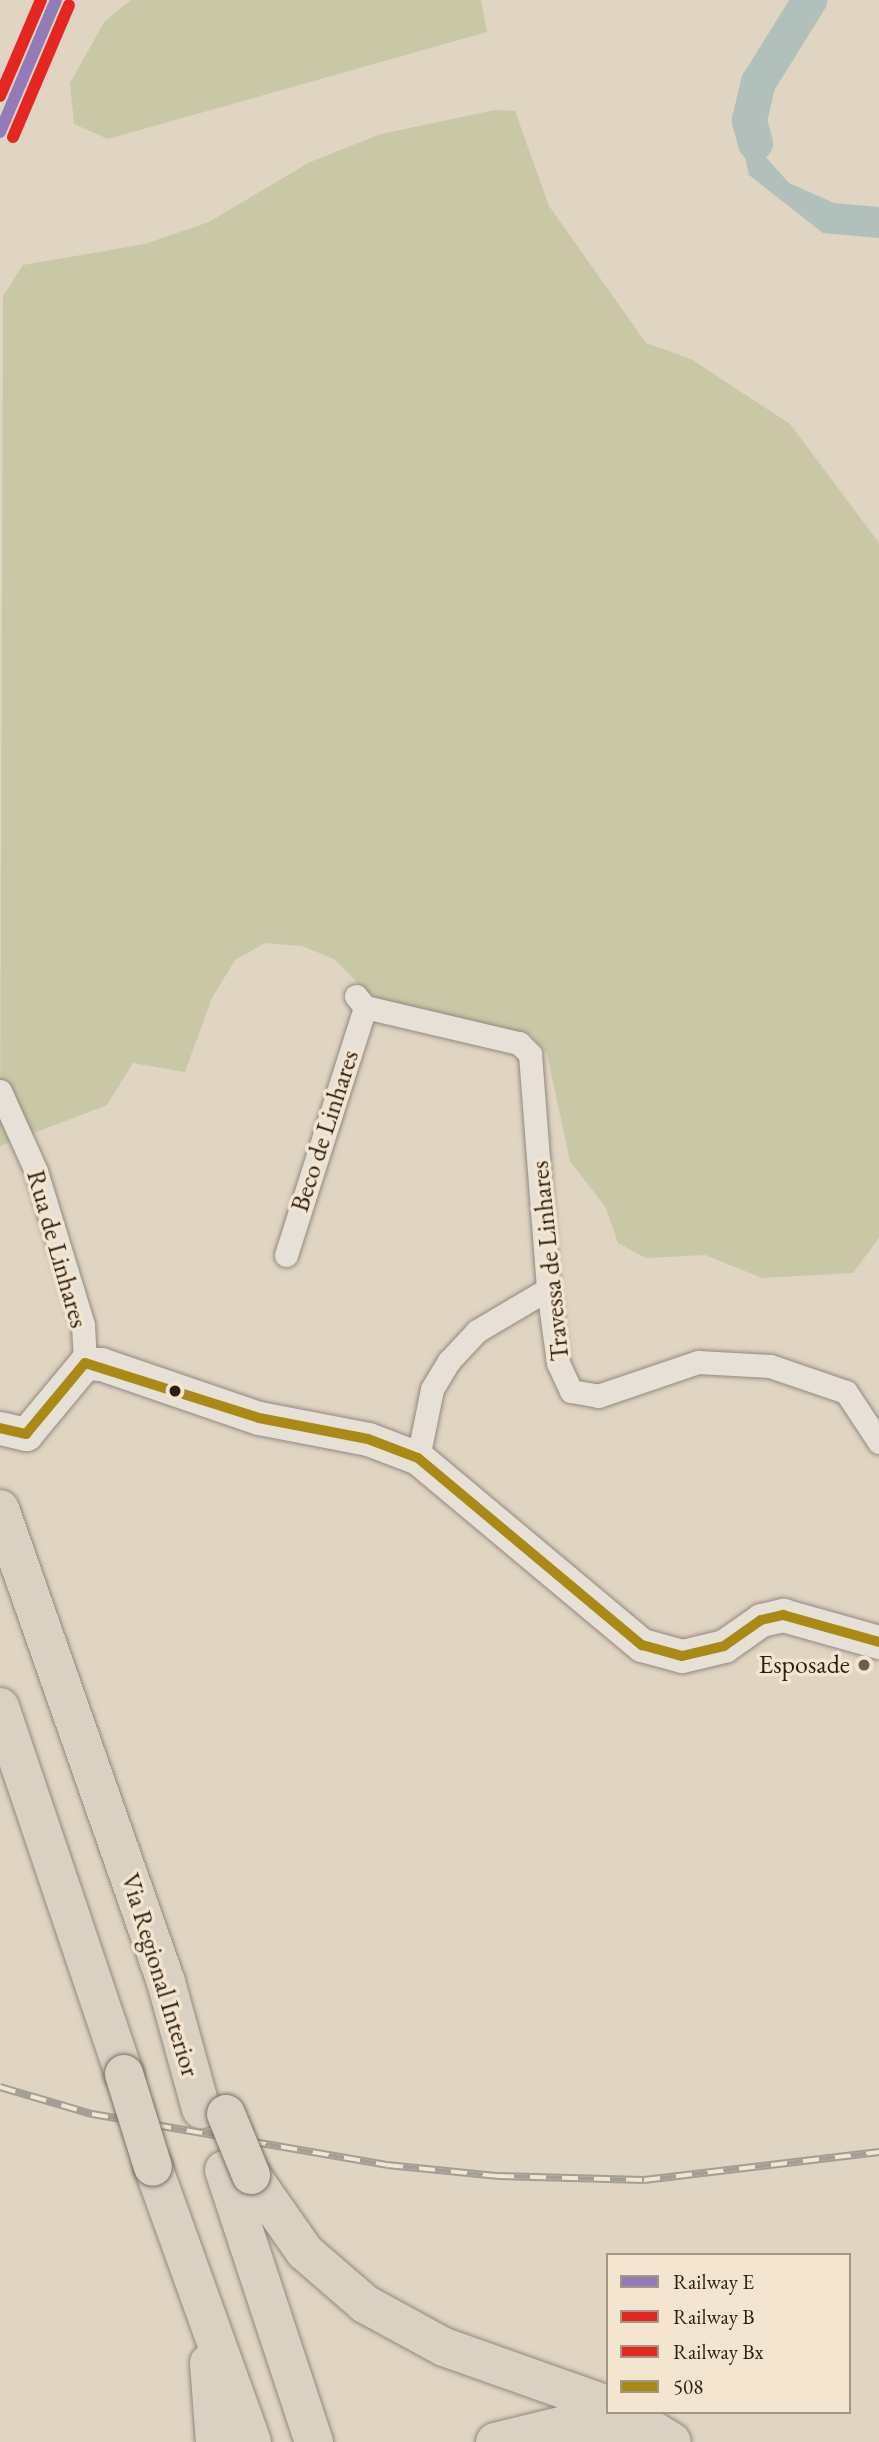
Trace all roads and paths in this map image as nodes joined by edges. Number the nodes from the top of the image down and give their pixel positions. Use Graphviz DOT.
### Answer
graph roads {
  1 [pos="360,1001"];
  2 [pos="0,1091"];
  3 [pos="286,1255"];
  4 [pos="548,1289"];
  5 [pos="85,1363"];
  6 [pos="0,1428"];
  7 [pos="879,1442"];
  8 [pos="418,1458"];
  9 [pos="0,1509"];
  10 [pos="879,1643"];
  11 [pos="0,1707"];
  12 [pos="237,2173"];
  13 [pos="198,2295"];
  14 [pos="606,2404"];
  15 [pos="626,2414"];
  16 [pos="215,2442"];
  17 [pos="252,2442"];
  18 [pos="314,2442"];
  19 [pos="495,2442"];
  20 [pos="630,2442"];
  21 [pos="672,2442"];
  1 -- 3 [label="street, Beco de Linhares"];
  1 -- 4 [label="street, Travessa de Linhares"];
  2 -- 5 [label="street, Rua de Linhares"];
  4 -- 7 [label="street, Travessa de Linhares"];
  4 -- 8 [label="street"];
  5 -- 6 [label="main road"];
  5 -- 8 [label="main road, Rua de Linhares"];
  8 -- 10 [label="main road, Rua de Linhares"];
  9 -- 12 [label="highway, Via Regional Interior"];
  11 -- 13 [label="highway, bridge"];
  12 -- 14 [label="highway"];
  12 -- 18 [label="highway, Via Regional Interior"];
  13 -- 16 [label="highway"];
  13 -- 17 [label="highway"];
  15 -- 21 [label="highway"];
  19 -- 20 [label="highway"];
}
